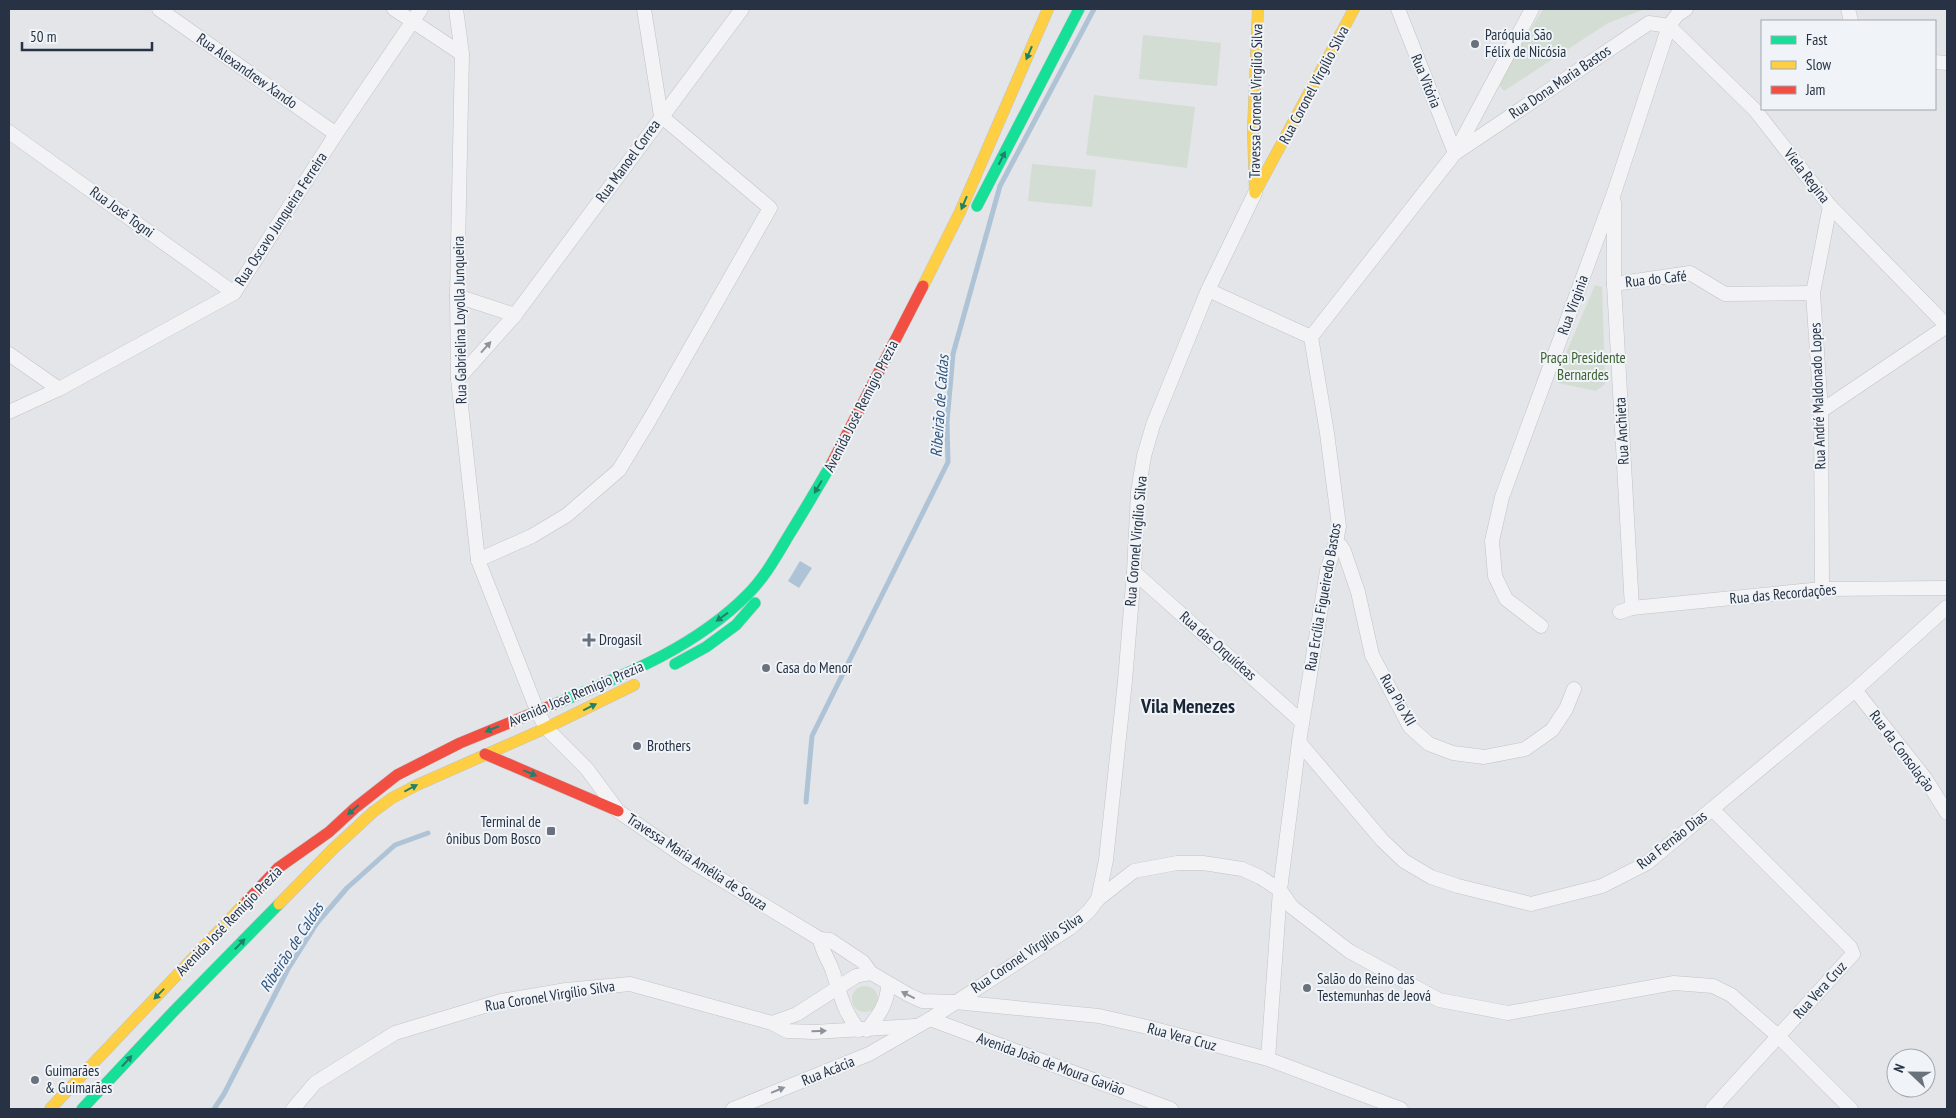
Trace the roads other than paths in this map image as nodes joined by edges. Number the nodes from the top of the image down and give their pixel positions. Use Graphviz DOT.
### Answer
graph roads {
  1 [pos="159,9"];
  2 [pos="394,9"];
  3 [pos="421,9"];
  4 [pos="456,9"];
  5 [pos="644,9"];
  6 [pos="742,9"];
  7 [pos="1048,9"];
  8 [pos="1078,9"];
  9 [pos="1258,9"];
  10 [pos="1354,9"];
  11 [pos="1398,9"];
  12 [pos="1532,9"];
  13 [pos="1686,9"];
  14 [pos="413,22"];
  15 [pos="1669,26"];
  16 [pos="462,54"];
  17 [pos="1759,108"];
  18 [pos="662,116"];
  19 [pos="9,132"];
  20 [pos="1261,132"];
  21 [pos="336,134"];
  22 [pos="1285,140"];
  23 [pos="1455,153"];
  24 [pos="1614,193"];
  25 [pos="1255,194"];
  26 [pos="1830,206"];
  27 [pos="970,220"];
  28 [pos="956,246"];
  29 [pos="1614,284"];
  30 [pos="1208,290"];
  31 [pos="1813,292"];
  32 [pos="234,293"];
  33 [pos="457,296"];
  34 [pos="515,315"];
  35 [pos="1947,326"];
  36 [pos="1311,337"];
  37 [pos="903,351"];
  38 [pos="9,354"];
  39 [pos="458,379"];
  40 [pos="59,389"];
  41 [pos="1821,411"];
  42 [pos="9,412"];
  43 [pos="1336,542"];
  44 [pos="478,560"];
  45 [pos="786,562"];
  46 [pos="1134,572"];
  47 [pos="1947,588"];
  48 [pos="1822,589"];
  49 [pos="1947,606"];
  50 [pos="1626,610"];
  51 [pos="1541,626"];
  52 [pos="667,668"];
  53 [pos="643,681"];
  54 [pos="1574,689"];
  55 [pos="1854,690"];
  56 [pos="537,710"];
  57 [pos="1302,722"];
  58 [pos="546,728"];
  59 [pos="1299,742"];
  60 [pos="485,754"];
  61 [pos="1712,809"];
  62 [pos="618,811"];
  63 [pos="1947,813"];
  64 [pos="1280,890"];
  65 [pos="1098,899"];
  66 [pos="820,939"];
  67 [pos="871,973"];
  68 [pos="888,984"];
  69 [pos="837,988"];
  70 [pos="955,1002"];
  71 [pos="924,1022"];
  72 [pos="772,1023"];
  73 [pos="863,1030"];
  74 [pos="1778,1036"];
  75 [pos="1268,1059"];
  76 [pos="50,1109"];
  77 [pos="82,1109"];
  78 [pos="293,1109"];
  79 [pos="733,1109"];
  80 [pos="1171,1109"];
  81 [pos="1401,1109"];
  82 [pos="1712,1109"];
  83 [pos="1851,1109"];
  1 -- 21 [label="street, Rua Alexandrew Xando"];
  2 -- 14 [label="street"];
  3 -- 14 [label="street, Rua Oscavo Junqueira Ferreira"];
  4 -- 16 [label="street, Rua Gabrielina Loyolla Junqueira"];
  5 -- 18 [label="street"];
  6 -- 18 [label="street, Rua Manoel Correa"];
  7 -- 56 [label="main road, Avenida José Remigio Prezia, one-way"];
  27 -- 8 [label="main road, one-way"];
  9 -- 20 [label="main road, Travessa Coronel Virgílio Silva"];
  10 -- 22 [label="main road, Rua Coronel Virgílio Silva"];
  11 -- 23 [label="street, Rua Vitória"];
  12 -- 23 [label="street"];
  13 -- 15 [label="street"];
  14 -- 16 [label="street"];
  14 -- 21 [label="street, Rua Oscavo Junqueira Ferreira"];
  15 -- 17 [label="street, Viela Regina"];
  15 -- 23 [label="street, Rua Dona Maria Bastos"];
  15 -- 24 [label="street, Rua Virginia"];
  16 -- 33 [label="street, Rua Gabrielina Loyolla Junqueira"];
  17 -- 26 [label="street, Viela Regina"];
  18 -- 34 [label="street, Rua Manoel Correa"];
  18 -- 44 [label="street"];
  19 -- 32 [label="street, Rua José Togni"];
  20 -- 22 [label="main road"];
  20 -- 25 [label="main road, Travessa Coronel Virgílio Silva"];
  21 -- 32 [label="street, Rua Oscavo Junqueira Ferreira"];
  22 -- 25 [label="main road, Rua Coronel Virgílio Silva"];
  23 -- 36 [label="street"];
  24 -- 29 [label="street, Rua Anchieta"];
  24 -- 51 [label="street, Rua Virginia"];
  25 -- 30 [label="street, Rua Coronel Virgílio Silva"];
  26 -- 31 [label="street, Rua André Maldonado Lopes"];
  26 -- 35 [label="street, Viela Regina"];
  28 -- 37 [label="main road, Avenida José Remigio Prezia"];
  29 -- 31 [label="street, Rua do Café"];
  29 -- 50 [label="street, Rua Anchieta"];
  30 -- 36 [label="street"];
  30 -- 46 [label="street, Rua Coronel Virgílio Silva"];
  31 -- 41 [label="street, Rua André Maldonado Lopes"];
  32 -- 40 [label="street, Rua Oscavo Junqueira Ferreira"];
  33 -- 34 [label="street"];
  33 -- 39 [label="street, Rua Gabrielina Loyolla Junqueira"];
  39 -- 34 [label="street, Rua Manoel Correa, one-way"];
  35 -- 41 [label="street"];
  36 -- 43 [label="street, Rua Ercília Figueiredo Bastos"];
  38 -- 40 [label="street"];
  39 -- 44 [label="street, Rua Gabrielina Loyolla Junqueira"];
  40 -- 42 [label="street, Rua Oscavo Junqueira Ferreira"];
  41 -- 48 [label="street, Rua André Maldonado Lopes"];
  43 -- 54 [label="street, Rua Pio XII"];
  43 -- 57 [label="street, Rua Ercília Figueiredo Bastos"];
  44 -- 56 [label="street, Rua Gabrielina Loyolla Junqueira"];
  45 -- 52 [label="main road"];
  46 -- 57 [label="street, Rua das Orquídeas"];
  46 -- 65 [label="street, Rua Coronel Virgílio Silva"];
  47 -- 48 [label="street, Rua das Recordações"];
  48 -- 50 [label="street, Rua das Recordações"];
  49 -- 55 [label="street, Rua Fernão Dias"];
  58 -- 53 [label="main road, Avenida José Remigio Prezia, one-way"];
  55 -- 61 [label="street, Rua Fernão Dias"];
  55 -- 63 [label="street, Rua da Consolação"];
  56 -- 58 [label="street, Travessa Maria Amélia de Souza"];
  56 -- 76 [label="main road, Avenida José Remigio Prezia, one-way"];
  57 -- 59 [label="street, Rua Ercília Figueiredo Bastos"];
  58 -- 60 [label="main road, Avenida José Remigio Prezia"];
  58 -- 62 [label="street, Travessa Maria Amélia de Souza"];
  59 -- 61 [label="street, Rua Fernão Dias"];
  59 -- 64 [label="street, Rua Ercília Figueiredo Bastos"];
  60 -- 62 [label="main road, one-way"];
  77 -- 60 [label="main road, Avenida José Remigio Prezia, one-way"];
  61 -- 74 [label="street, Rua Vera Cruz"];
  62 -- 66 [label="street, Travessa Maria Amélia de Souza"];
  64 -- 65 [label="street"];
  64 -- 74 [label="street"];
  64 -- 75 [label="street, Rua Ercília Figueiredo Bastos"];
  65 -- 70 [label="street, Rua Coronel Virgílio Silva"];
  66 -- 67 [label="street, Travessa Maria Amélia de Souza"];
  66 -- 69 [label="street"];
  67 -- 68 [label="street, Travessa Maria Amélia de Souza"];
  67 -- 69 [label="street"];
  70 -- 68 [label="street, Rua Vera Cruz, one-way"];
  68 -- 73 [label="street"];
  69 -- 72 [label="street"];
  69 -- 73 [label="street"];
  70 -- 71 [label="street, Rua Coronel Virgílio Silva"];
  70 -- 75 [label="street, Rua Vera Cruz"];
  71 -- 73 [label="street, Rua Coronel Virgílio Silva"];
  79 -- 71 [label="street, Rua Acácia, one-way"];
  71 -- 80 [label="street, Avenida João de Moura Gavião"];
  72 -- 73 [label="street, Rua Coronel Virgílio Silva, one-way"];
  72 -- 78 [label="street, Rua Coronel Virgílio Silva"];
  74 -- 82 [label="street, Rua Vera Cruz"];
  74 -- 83 [label="street"];
  75 -- 81 [label="street, Rua Vera Cruz"];
}
